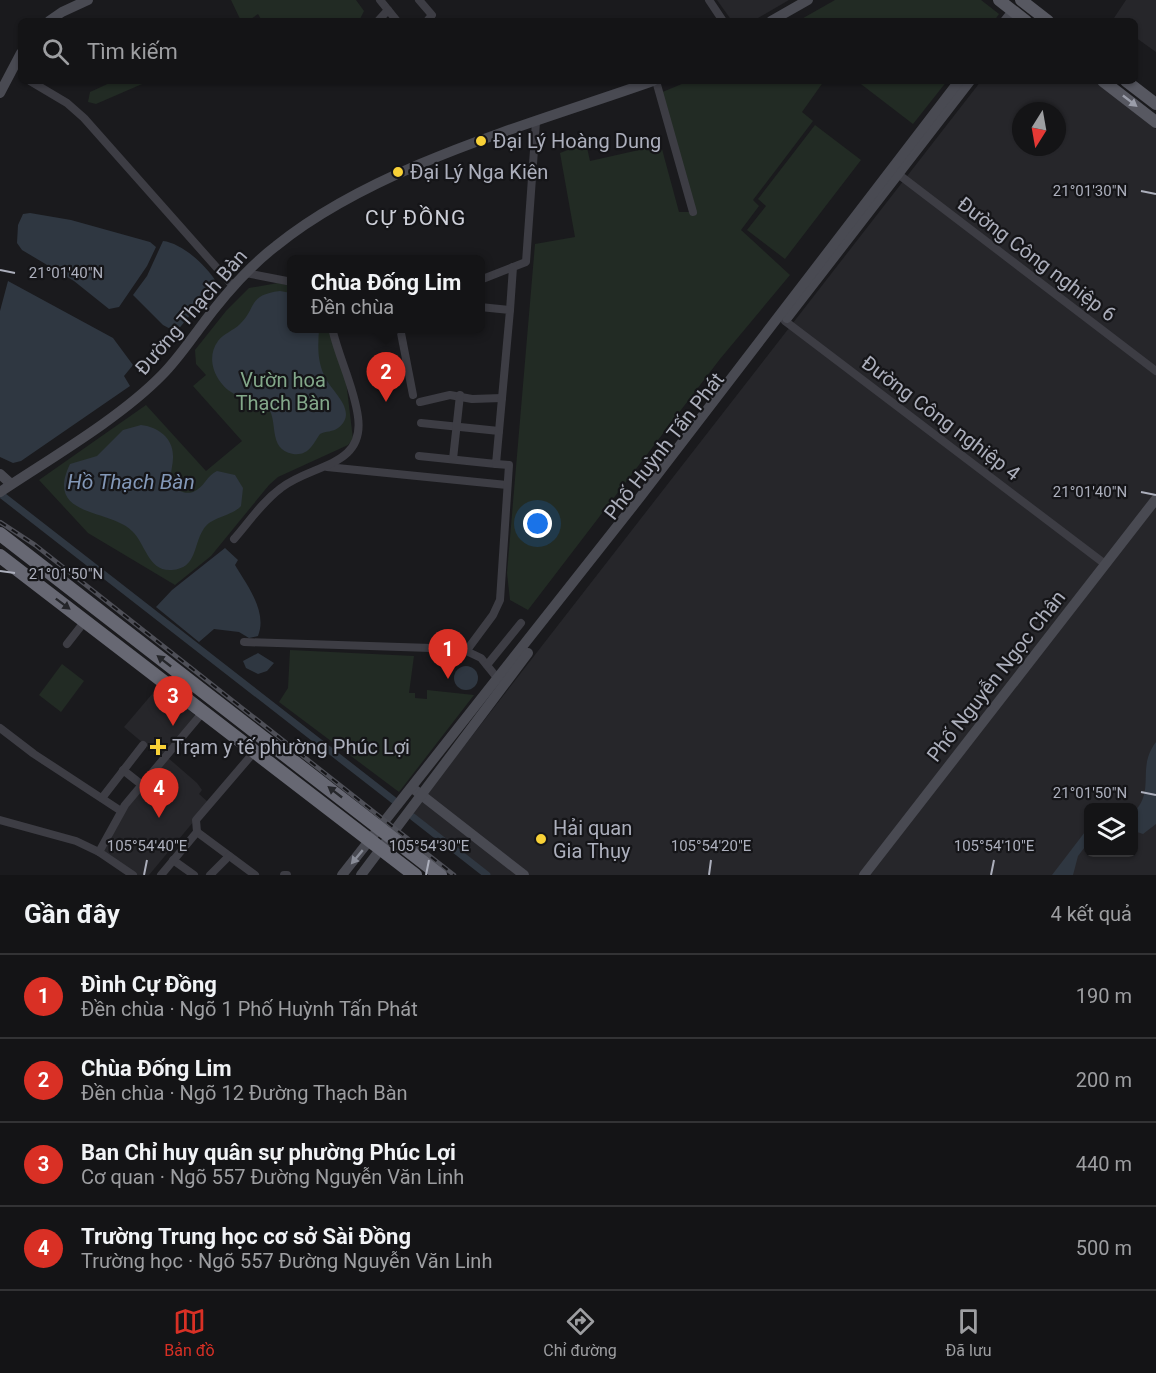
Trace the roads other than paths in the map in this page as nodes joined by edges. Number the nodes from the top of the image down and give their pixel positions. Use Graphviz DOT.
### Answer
graph roads {
  1 [pos="88,0"];
  2 [pos="380,0"];
  3 [pos="419,0"];
  4 [pos="709,0"];
  5 [pos="808,0"];
  6 [pos="999,0"];
  7 [pos="1021,0"];
  8 [pos="388,10"];
  9 [pos="55,18"];
  10 [pos="381,18"];
  11 [pos="395,18"];
  12 [pos="429,18"];
  13 [pos="721,18"];
  14 [pos="776,18"];
  15 [pos="1016,18"];
  16 [pos="1044,18"];
  17 [pos="18,60"];
  18 [pos="35,84"];
  19 [pos="646,84"];
  20 [pos="656,84"];
  21 [pos="957,84"];
  22 [pos="968,84"];
  23 [pos="1107,84"];
  24 [pos="1130,84"];
  25 [pos="0,93"];
  26 [pos="1156,104"];
  27 [pos="536,122"];
  28 [pos="1156,122"];
  29 [pos="895,171"];
  30 [pos="693,212"];
  31 [pos="513,267"];
  32 [pos="246,273"];
  33 [pos="485,278"];
  34 [pos="287,281"];
  35 [pos="232,286"];
  36 [pos="485,308"];
  37 [pos="510,310"];
  38 [pos="782,318"];
  39 [pos="334,333"];
  40 [pos="401,333"];
  41 [pos="1156,371"];
  42 [pos="413,395"];
  43 [pos="460,395"];
  44 [pos="502,398"];
  45 [pos="420,402"];
  46 [pos="421,423"];
  47 [pos="457,427"];
  48 [pos="499,431"];
  49 [pos="419,456"];
  50 [pos="453,459"];
  51 [pos="496,464"];
  52 [pos="323,466"];
  53 [pos="0,474"];
  54 [pos="11,484"];
  55 [pos="507,485"];
  56 [pos="0,492"];
  57 [pos="1156,499"];
  58 [pos="0,534"];
  59 [pos="234,539"];
  60 [pos="0,556"];
  61 [pos="1105,564"];
  62 [pos="569,593"];
  63 [pos="85,621"];
  64 [pos="521,623"];
  65 [pos="244,642"];
  66 [pos="66,644"];
  67 [pos="467,650"];
  68 [pos="487,665"];
  69 [pos="498,679"];
  70 [pos="203,712"];
  71 [pos="0,728"];
  72 [pos="143,745"];
  73 [pos="255,751"];
  74 [pos="123,770"];
  75 [pos="142,785"];
  76 [pos="416,791"];
  77 [pos="102,798"];
  78 [pos="122,811"];
  79 [pos="0,820"];
  80 [pos="197,832"];
  81 [pos="387,832"];
  82 [pos="377,844"];
  83 [pos="99,852"];
  84 [pos="229,855"];
  85 [pos="174,860"];
  86 [pos="133,875"];
  87 [pos="161,875"];
  88 [pos="194,875"];
  89 [pos="210,875"];
  90 [pos="255,875"];
  91 [pos="342,875"];
  92 [pos="361,875"];
  93 [pos="415,875"];
  94 [pos="440,875"];
  95 [pos="524,875"];
  96 [pos="864,875"];
  1 -- 9 [label="street"];
  2 -- 8 [label="street"];
  3 -- 12 [label="street"];
  4 -- 13 [label="street"];
  5 -- 14 [label="street"];
  6 -- 15 [label="main road"];
  7 -- 16 [label="main road"];
  8 -- 10 [label="street"];
  8 -- 11 [label="street"];
  17 -- 25 [label="street"];
  18 -- 35 [label="street"];
  19 -- 27 [label="street, Đường Thạch Bàn"];
  20 -- 30 [label="street"];
  21 -- 29 [label="street, Phố Huỳnh Tấn Phát"];
  22 -- 29 [label="street, Phố Huỳnh Tấn Phát"];
  23 -- 28 [label="main road, one-way"];
  24 -- 26 [label="main road"];
  27 -- 31 [label="street"];
  27 -- 32 [label="street, Đường Thạch Bàn"];
  29 -- 38 [label="street, Phố Huỳnh Tấn Phát"];
  29 -- 41 [label="street, Đường Công nghiệp 6"];
  31 -- 33 [label="street"];
  31 -- 37 [label="street"];
  32 -- 34 [label="street"];
  32 -- 35 [label="street, Đường Thạch Bàn"];
  35 -- 54 [label="street, Đường Thạch Bàn"];
  36 -- 37 [label="street"];
  37 -- 44 [label="street"];
  38 -- 61 [label="street, Đường Công nghiệp 4"];
  38 -- 62 [label="street, Phố Huỳnh Tấn Phát"];
  39 -- 52 [label="street"];
  40 -- 42 [label="street"];
  43 -- 44 [label="street"];
  43 -- 45 [label="street"];
  43 -- 47 [label="street"];
  44 -- 48 [label="street"];
  46 -- 47 [label="street"];
  47 -- 48 [label="street"];
  47 -- 50 [label="street"];
  48 -- 51 [label="street"];
  49 -- 50 [label="street"];
  50 -- 51 [label="street"];
  51 -- 55 [label="street"];
  52 -- 55 [label="street"];
  52 -- 59 [label="street"];
  53 -- 54 [label="street"];
  54 -- 56 [label="street, Đường Thạch Bàn"];
  55 -- 67 [label="street"];
  57 -- 61 [label="street, Phố Nguyễn Ngọc Chân"];
  81 -- 58 [label="highway, one-way"];
  60 -- 63 [label="highway, one-way"];
  61 -- 96 [label="street, Phố Nguyễn Ngọc Chân"];
  62 -- 69 [label="street, Phố Huỳnh Tấn Phát"];
  62 -- 76 [label="street, Phố Huỳnh Tấn Phát"];
  63 -- 66 [label="street"];
  63 -- 70 [label="highway"];
  64 -- 68 [label="street"];
  65 -- 67 [label="street"];
  67 -- 68 [label="street"];
  68 -- 69 [label="street"];
  69 -- 76 [label="street, Phố Huỳnh Tấn Phát"];
  70 -- 73 [label="highway"];
  70 -- 75 [label="street"];
  71 -- 77 [label="street"];
  72 -- 74 [label="street"];
  73 -- 80 [label="street"];
  73 -- 82 [label="highway"];
  74 -- 75 [label="street"];
  74 -- 77 [label="street"];
  75 -- 78 [label="street"];
  76 -- 81 [label="street, Phố Huỳnh Tấn Phát"];
  76 -- 95 [label="street"];
  77 -- 78 [label="street"];
  78 -- 83 [label="street"];
  79 -- 83 [label="street"];
  80 -- 84 [label="street"];
  80 -- 85 [label="street"];
  81 -- 82 [label="street, Phố Huỳnh Tấn Phát"];
  81 -- 94 [label="highway"];
  82 -- 91 [label="street, one-way"];
  82 -- 92 [label="street"];
  82 -- 93 [label="highway"];
  83 -- 86 [label="street"];
  84 -- 89 [label="street"];
  84 -- 90 [label="street"];
  85 -- 87 [label="street"];
  85 -- 88 [label="street"];
}
